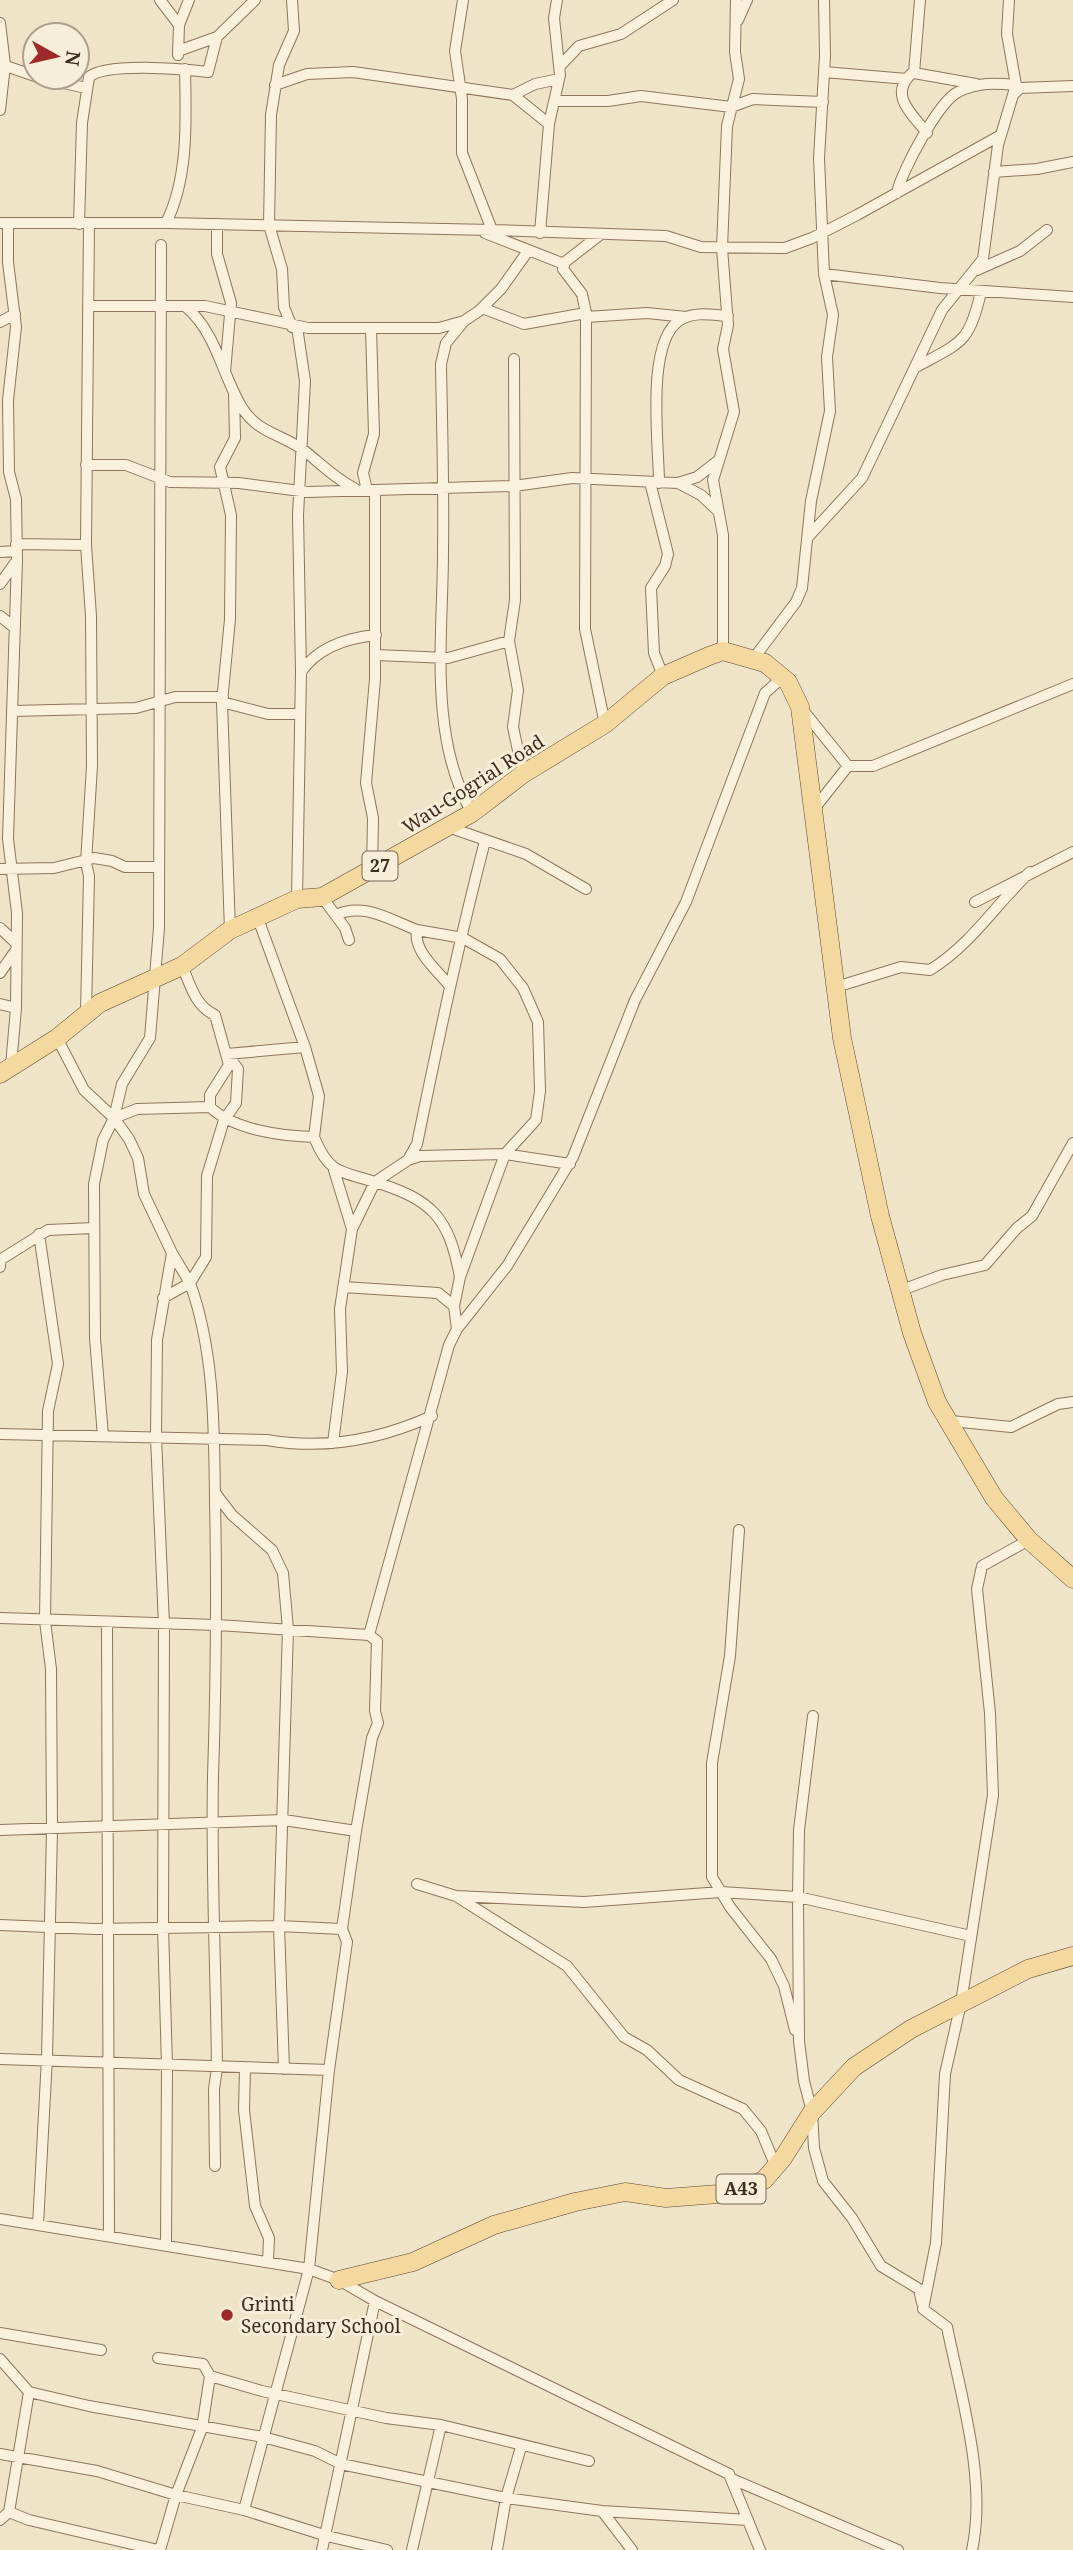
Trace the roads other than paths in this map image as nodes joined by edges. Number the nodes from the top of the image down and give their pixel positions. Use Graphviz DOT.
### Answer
graph roads {
  1 [pos="160,0"];
  2 [pos="189,0"];
  3 [pos="255,0"];
  4 [pos="292,0"];
  5 [pos="463,0"];
  6 [pos="557,0"];
  7 [pos="673,0"];
  8 [pos="736,0"];
  9 [pos="747,0"];
  10 [pos="823,0"];
  11 [pos="920,0"];
  12 [pos="1009,0"];
  13 [pos="0,23"];
  14 [pos="179,25"];
  15 [pos="735,27"];
  16 [pos="217,37"];
  17 [pos="178,51"];
  18 [pos="3,64"];
  19 [pos="560,66"];
  20 [pos="182,68"];
  21 [pos="21,71"];
  22 [pos="824,72"];
  23 [pos="91,76"];
  24 [pos="910,76"];
  25 [pos="559,79"];
  26 [pos="978,84"];
  27 [pos="275,85"];
  28 [pos="1073,86"];
  29 [pos="461,90"];
  30 [pos="1015,90"];
  31 [pos="86,91"];
  32 [pos="513,95"];
  33 [pos="556,101"];
  34 [pos="823,102"];
  35 [pos="731,107"];
  36 [pos="0,110"];
  37 [pos="549,124"];
  38 [pos="927,133"];
  39 [pos="1001,135"];
  40 [pos="1073,162"];
  41 [pos="994,172"];
  42 [pos="897,193"];
  43 [pos="4,223"];
  44 [pos="166,223"];
  45 [pos="217,223"];
  46 [pos="84,224"];
  47 [pos="269,225"];
  48 [pos="477,230"];
  49 [pos="492,230"];
  50 [pos="1047,230"];
  51 [pos="540,233"];
  52 [pos="821,233"];
  53 [pos="601,234"];
  54 [pos="161,245"];
  55 [pos="722,248"];
  56 [pos="528,251"];
  57 [pos="564,264"];
  58 [pos="977,270"];
  59 [pos="824,274"];
  60 [pos="958,290"];
  61 [pos="981,292"];
  62 [pos="1073,297"];
  63 [pos="88,306"];
  64 [pos="159,306"];
  65 [pos="187,307"];
  66 [pos="482,308"];
  67 [pos="231,310"];
  68 [pos="15,314"];
  69 [pos="586,315"];
  70 [pos="728,316"];
  71 [pos="686,317"];
  72 [pos="464,321"];
  73 [pos="0,322"];
  74 [pos="294,327"];
  75 [pos="370,328"];
  76 [pos="514,359"];
  77 [pos="918,366"];
  78 [pos="225,372"];
  79 [pos="234,392"];
  80 [pos="302,449"];
  81 [pos="722,453"];
  82 [pos="86,465"];
  83 [pos="584,478"];
  84 [pos="158,480"];
  85 [pos="655,482"];
  86 [pos="226,483"];
  87 [pos="678,483"];
  88 [pos="514,486"];
  89 [pos="444,488"];
  90 [pos="366,490"];
  91 [pos="298,492"];
  92 [pos="720,515"];
  93 [pos="808,537"];
  94 [pos="86,545"];
  95 [pos="0,552"];
  96 [pos="17,552"];
  97 [pos="0,584"];
  98 [pos="0,616"];
  99 [pos="15,628"];
  100 [pos="376,635"];
  101 [pos="509,641"];
  102 [pos="723,651"];
  103 [pos="376,655"];
  104 [pos="443,658"];
  105 [pos="754,658"];
  106 [pos="301,672"];
  107 [pos="663,676"];
  108 [pos="783,677"];
  109 [pos="1073,684"];
  110 [pos="222,699"];
  111 [pos="159,701"];
  112 [pos="800,707"];
  113 [pos="90,709"];
  114 [pos="12,711"];
  115 [pos="300,714"];
  116 [pos="605,724"];
  117 [pos="848,766"];
  118 [pos="523,774"];
  119 [pos="813,803"];
  120 [pos="472,813"];
  121 [pos="448,827"];
  122 [pos="485,841"];
  123 [pos="1073,852"];
  124 [pos="87,859"];
  125 [pos="159,867"];
  126 [pos="3,869"];
  127 [pos="372,870"];
  128 [pos="1030,872"];
  129 [pos="586,889"];
  130 [pos="322,897"];
  131 [pos="297,899"];
  132 [pos="975,902"];
  133 [pos="336,915"];
  134 [pos="257,916"];
  135 [pos="0,928"];
  136 [pos="230,930"];
  137 [pos="417,930"];
  138 [pos="463,938"];
  139 [pos="349,940"];
  140 [pos="16,946"];
  141 [pos="182,966"];
  142 [pos="0,973"];
  143 [pos="155,978"];
  144 [pos="449,985"];
  145 [pos="836,987"];
  146 [pos="0,1004"];
  147 [pos="16,1008"];
  148 [pos="86,1013"];
  149 [pos="57,1038"];
  150 [pos="305,1047"];
  151 [pos="227,1054"];
  152 [pos="5,1070"];
  153 [pos="210,1107"];
  154 [pos="114,1118"];
  155 [pos="224,1120"];
  156 [pos="314,1138"];
  157 [pos="1073,1143"];
  158 [pos="505,1154"];
  159 [pos="408,1160"];
  160 [pos="570,1164"];
  161 [pos="334,1170"];
  162 [pos="375,1182"];
  163 [pos="94,1228"];
  164 [pos="352,1228"];
  165 [pos="39,1234"];
  166 [pos="172,1253"];
  167 [pos="0,1267"];
  168 [pos="460,1277"];
  169 [pos="190,1283"];
  170 [pos="343,1287"];
  171 [pos="902,1290"];
  172 [pos="163,1298"];
  173 [pos="454,1306"];
  174 [pos="457,1329"];
  175 [pos="1073,1402"];
  176 [pos="432,1416"];
  177 [pos="951,1421"];
  178 [pos="0,1434"];
  179 [pos="49,1436"];
  180 [pos="103,1436"];
  181 [pos="156,1437"];
  182 [pos="214,1441"];
  183 [pos="333,1443"];
  184 [pos="215,1492"];
  185 [pos="739,1530"];
  186 [pos="1029,1540"];
  187 [pos="1073,1579"];
  188 [pos="0,1618"];
  189 [pos="45,1621"];
  190 [pos="107,1623"];
  191 [pos="164,1625"];
  192 [pos="217,1625"];
  193 [pos="288,1629"];
  194 [pos="369,1635"];
  195 [pos="813,1716"];
  196 [pos="284,1820"];
  197 [pos="163,1823"];
  198 [pos="212,1825"];
  199 [pos="108,1827"];
  200 [pos="0,1830"];
  201 [pos="52,1830"];
  202 [pos="356,1831"];
  203 [pos="417,1884"];
  204 [pos="721,1892"];
  205 [pos="456,1896"];
  206 [pos="798,1897"];
  207 [pos="0,1925"];
  208 [pos="215,1926"];
  209 [pos="279,1926"];
  210 [pos="50,1927"];
  211 [pos="107,1927"];
  212 [pos="163,1927"];
  213 [pos="342,1929"];
  214 [pos="971,1936"];
  215 [pos="1073,1956"];
  216 [pos="961,2003"];
  217 [pos="799,2041"];
  218 [pos="0,2059"];
  219 [pos="47,2059"];
  220 [pos="110,2064"];
  221 [pos="167,2066"];
  222 [pos="217,2068"];
  223 [pos="245,2068"];
  224 [pos="284,2069"];
  225 [pos="329,2070"];
  226 [pos="812,2112"];
  227 [pos="215,2166"];
  228 [pos="776,2167"];
  229 [pos="0,2219"];
  230 [pos="38,2225"];
  231 [pos="109,2236"];
  232 [pos="166,2245"];
  233 [pos="268,2262"];
  234 [pos="309,2269"];
  235 [pos="339,2280"];
  236 [pos="375,2301"];
  237 [pos="923,2309"];
  238 [pos="0,2333"];
  239 [pos="101,2350"];
  240 [pos="158,2358"];
  241 [pos="0,2360"];
  242 [pos="210,2376"];
  243 [pos="29,2392"];
  244 [pos="274,2393"];
  245 [pos="353,2410"];
  246 [pos="441,2426"];
  247 [pos="202,2428"];
  248 [pos="264,2437"];
  249 [pos="521,2447"];
  250 [pos="0,2454"];
  251 [pos="18,2458"];
  252 [pos="589,2461"];
  253 [pos="341,2464"];
  254 [pos="732,2480"];
  255 [pos="428,2482"];
  256 [pos="176,2496"];
  257 [pos="506,2498"];
  258 [pos="244,2510"];
  259 [pos="602,2511"];
  260 [pos="4,2516"];
  261 [pos="748,2521"];
  262 [pos="327,2536"];
  263 [pos="159,2550"];
  264 [pos="323,2550"];
  265 [pos="387,2550"];
  266 [pos="412,2550"];
  267 [pos="497,2550"];
  268 [pos="632,2550"];
  269 [pos="760,2550"];
  270 [pos="898,2550"];
  271 [pos="972,2550"];
  1 -- 14 [label="street"];
  2 -- 14 [label="street"];
  3 -- 16 [label="street"];
  4 -- 27 [label="street"];
  5 -- 29 [label="street"];
  6 -- 19 [label="street"];
  7 -- 19 [label="street"];
  8 -- 15 [label="street"];
  9 -- 15 [label="street"];
  10 -- 22 [label="street"];
  11 -- 24 [label="street"];
  12 -- 30 [label="street"];
  13 -- 18 [label="street"];
  14 -- 17 [label="street"];
  15 -- 35 [label="street"];
  16 -- 17 [label="street"];
  16 -- 20 [label="street"];
  17 -- 20 [label="street"];
  18 -- 21 [label="street"];
  18 -- 36 [label="street"];
  19 -- 25 [label="street"];
  20 -- 23 [label="street"];
  20 -- 44 [label="street"];
  22 -- 24 [label="street"];
  22 -- 34 [label="street"];
  24 -- 26 [label="street"];
  24 -- 38 [label="street"];
  25 -- 32 [label="street"];
  25 -- 33 [label="street"];
  26 -- 30 [label="street"];
  26 -- 38 [label="street"];
  27 -- 29 [label="street"];
  27 -- 47 [label="street"];
  28 -- 30 [label="street"];
  29 -- 32 [label="street"];
  29 -- 49 [label="street"];
  30 -- 39 [label="street"];
  31 -- 46 [label="street"];
  32 -- 37 [label="street"];
  33 -- 35 [label="street"];
  33 -- 37 [label="street"];
  34 -- 35 [label="street"];
  34 -- 52 [label="street"];
  35 -- 55 [label="street"];
  37 -- 51 [label="street"];
  38 -- 42 [label="street"];
  39 -- 41 [label="street"];
  39 -- 42 [label="street"];
  40 -- 41 [label="street"];
  41 -- 58 [label="street"];
  42 -- 52 [label="street"];
  43 -- 46 [label="street"];
  43 -- 68 [label="street"];
  44 -- 45 [label="street"];
  44 -- 46 [label="street"];
  45 -- 47 [label="street"];
  45 -- 67 [label="street"];
  46 -- 63 [label="street"];
  47 -- 48 [label="street"];
  47 -- 74 [label="street"];
  48 -- 49 [label="street"];
  48 -- 56 [label="street"];
  49 -- 51 [label="street"];
  50 -- 58 [label="street"];
  51 -- 53 [label="street"];
  52 -- 55 [label="street"];
  52 -- 59 [label="street"];
  53 -- 55 [label="street"];
  53 -- 57 [label="street"];
  54 -- 64 [label="street"];
  55 -- 70 [label="street"];
  56 -- 57 [label="street"];
  56 -- 66 [label="street"];
  57 -- 69 [label="street"];
  58 -- 60 [label="street"];
  59 -- 60 [label="street"];
  59 -- 93 [label="street"];
  60 -- 61 [label="street"];
  60 -- 77 [label="street"];
  61 -- 62 [label="street"];
  61 -- 77 [label="street"];
  63 -- 64 [label="street"];
  63 -- 82 [label="street"];
  64 -- 65 [label="street"];
  64 -- 84 [label="street"];
  65 -- 67 [label="street"];
  65 -- 78 [label="street"];
  66 -- 69 [label="street"];
  66 -- 72 [label="street"];
  67 -- 74 [label="street"];
  67 -- 78 [label="street"];
  68 -- 73 [label="street"];
  68 -- 96 [label="street"];
  69 -- 71 [label="street"];
  69 -- 83 [label="street"];
  70 -- 71 [label="street"];
  70 -- 81 [label="street"];
  71 -- 85 [label="street"];
  72 -- 75 [label="street"];
  72 -- 89 [label="street"];
  74 -- 75 [label="street"];
  74 -- 80 [label="street"];
  75 -- 90 [label="street"];
  76 -- 88 [label="street"];
  77 -- 93 [label="street"];
  78 -- 79 [label="street"];
  79 -- 80 [label="street"];
  79 -- 86 [label="street"];
  80 -- 90 [label="street"];
  80 -- 91 [label="street"];
  81 -- 87 [label="street"];
  81 -- 92 [label="street"];
  82 -- 84 [label="street"];
  82 -- 94 [label="street"];
  83 -- 85 [label="street"];
  83 -- 88 [label="street"];
  83 -- 116 [label="street"];
  84 -- 86 [label="street"];
  84 -- 111 [label="street"];
  85 -- 87 [label="street"];
  85 -- 107 [label="street"];
  86 -- 91 [label="street"];
  86 -- 110 [label="street"];
  87 -- 92 [label="street"];
  88 -- 89 [label="street"];
  88 -- 101 [label="street"];
  89 -- 90 [label="street"];
  89 -- 104 [label="street"];
  90 -- 91 [label="street"];
  90 -- 100 [label="street"];
  91 -- 106 [label="street"];
  92 -- 102 [label="street"];
  93 -- 105 [label="street"];
  94 -- 96 [label="street"];
  94 -- 113 [label="street"];
  95 -- 96 [label="street"];
  96 -- 97 [label="street"];
  96 -- 99 [label="street"];
  98 -- 99 [label="street"];
  99 -- 114 [label="street"];
  100 -- 103 [label="street"];
  100 -- 106 [label="street"];
  101 -- 104 [label="street"];
  101 -- 118 [label="street"];
  102 -- 105 [label="main road"];
  102 -- 107 [label="main road, Wau-Gogrial Road / 27"];
  103 -- 104 [label="street"];
  103 -- 127 [label="street"];
  104 -- 120 [label="street"];
  105 -- 108 [label="main road"];
  106 -- 115 [label="street"];
  107 -- 116 [label="main road, Wau-Gogrial Road / 27"];
  108 -- 112 [label="main road"];
  108 -- 160 [label="street"];
  109 -- 117 [label="street"];
  110 -- 111 [label="street"];
  110 -- 115 [label="street"];
  110 -- 136 [label="street"];
  111 -- 113 [label="street"];
  111 -- 125 [label="street"];
  112 -- 117 [label="street"];
  112 -- 119 [label="main road"];
  113 -- 114 [label="street"];
  113 -- 124 [label="street"];
  114 -- 126 [label="street"];
  115 -- 131 [label="street"];
  116 -- 118 [label="main road, Wau-Gogrial Road / 27"];
  117 -- 119 [label="street"];
  118 -- 120 [label="main road, Wau-Gogrial Road / 27"];
  119 -- 145 [label="main road"];
  120 -- 121 [label="main road, Wau-Gogrial Road / 27"];
  121 -- 122 [label="street"];
  121 -- 127 [label="main road, Wau-Gogrial Road / 27"];
  122 -- 129 [label="street"];
  122 -- 138 [label="street"];
  123 -- 128 [label="street"];
  124 -- 125 [label="street"];
  124 -- 126 [label="street"];
  124 -- 148 [label="street"];
  125 -- 143 [label="street"];
  126 -- 140 [label="street"];
  127 -- 130 [label="main road, Wau-Gogrial Road / 27"];
  128 -- 132 [label="street"];
  128 -- 145 [label="street"];
  130 -- 131 [label="main road, Wau-Gogrial Road / 27"];
  130 -- 133 [label="street"];
  131 -- 134 [label="main road, Wau-Gogrial Road / 27"];
  133 -- 137 [label="street"];
  133 -- 139 [label="street"];
  134 -- 136 [label="main road, Wau-Gogrial Road / 27"];
  134 -- 150 [label="street"];
  135 -- 140 [label="street"];
  136 -- 141 [label="main road, Wau-Gogrial Road / 27"];
  137 -- 138 [label="street"];
  137 -- 144 [label="street"];
  138 -- 144 [label="street"];
  138 -- 158 [label="street"];
  140 -- 142 [label="street"];
  140 -- 147 [label="street"];
  141 -- 143 [label="main road, Wau-Gogrial Road / 27"];
  141 -- 151 [label="street"];
  143 -- 148 [label="main road, Wau-Gogrial Road / 27"];
  143 -- 154 [label="street"];
  144 -- 159 [label="street"];
  145 -- 171 [label="main road"];
  146 -- 147 [label="street"];
  147 -- 152 [label="street"];
  148 -- 149 [label="main road, Wau-Gogrial Road / 27"];
  149 -- 152 [label="main road, Wau-Gogrial Road / 27"];
  149 -- 154 [label="street"];
  150 -- 151 [label="street"];
  150 -- 156 [label="street"];
  151 -- 153 [label="street"];
  151 -- 155 [label="street"];
  153 -- 154 [label="street"];
  153 -- 155 [label="street"];
  154 -- 163 [label="street"];
  154 -- 166 [label="street"];
  155 -- 156 [label="street"];
  155 -- 169 [label="street"];
  156 -- 161 [label="street"];
  157 -- 171 [label="street"];
  158 -- 159 [label="street"];
  158 -- 160 [label="street"];
  158 -- 168 [label="street"];
  159 -- 162 [label="street"];
  160 -- 174 [label="street"];
  161 -- 162 [label="street"];
  161 -- 164 [label="street"];
  162 -- 164 [label="street"];
  162 -- 168 [label="street"];
  163 -- 165 [label="street"];
  163 -- 180 [label="street"];
  164 -- 170 [label="street"];
  165 -- 167 [label="street"];
  165 -- 179 [label="street"];
  166 -- 169 [label="street"];
  166 -- 172 [label="street"];
  168 -- 173 [label="street"];
  169 -- 172 [label="street"];
  169 -- 182 [label="street"];
  170 -- 173 [label="street"];
  170 -- 183 [label="street"];
  171 -- 177 [label="main road"];
  172 -- 181 [label="street"];
  173 -- 174 [label="street"];
  174 -- 176 [label="street"];
  175 -- 177 [label="street"];
  176 -- 183 [label="street"];
  176 -- 194 [label="street"];
  177 -- 186 [label="main road"];
  178 -- 179 [label="street"];
  179 -- 180 [label="street"];
  179 -- 189 [label="street"];
  180 -- 181 [label="street"];
  181 -- 182 [label="street"];
  181 -- 191 [label="street"];
  182 -- 183 [label="street"];
  182 -- 184 [label="street"];
  184 -- 192 [label="street"];
  184 -- 193 [label="street"];
  185 -- 204 [label="street"];
  186 -- 187 [label="main road"];
  186 -- 214 [label="street"];
  188 -- 189 [label="street"];
  189 -- 190 [label="street"];
  189 -- 201 [label="street"];
  190 -- 191 [label="street"];
  190 -- 199 [label="street"];
  191 -- 192 [label="street"];
  191 -- 197 [label="street"];
  192 -- 193 [label="street"];
  192 -- 198 [label="street"];
  193 -- 194 [label="street"];
  193 -- 196 [label="street"];
  194 -- 202 [label="street"];
  195 -- 206 [label="street"];
  196 -- 198 [label="street"];
  196 -- 202 [label="street"];
  196 -- 209 [label="street"];
  197 -- 198 [label="street"];
  197 -- 199 [label="street"];
  197 -- 212 [label="street"];
  198 -- 208 [label="street"];
  199 -- 201 [label="street"];
  199 -- 211 [label="street"];
  200 -- 201 [label="street"];
  201 -- 210 [label="street"];
  202 -- 213 [label="street"];
  203 -- 205 [label="street"];
  204 -- 205 [label="street"];
  204 -- 206 [label="street"];
  204 -- 217 [label="street"];
  205 -- 228 [label="street"];
  206 -- 214 [label="street"];
  206 -- 217 [label="street"];
  207 -- 210 [label="street"];
  208 -- 209 [label="street"];
  208 -- 212 [label="street"];
  208 -- 222 [label="street"];
  209 -- 213 [label="street"];
  209 -- 224 [label="street"];
  210 -- 211 [label="street"];
  210 -- 219 [label="street"];
  211 -- 212 [label="street"];
  211 -- 220 [label="street"];
  212 -- 221 [label="street"];
  213 -- 225 [label="street"];
  214 -- 216 [label="street"];
  215 -- 216 [label="main road, A43"];
  216 -- 226 [label="main road, A43"];
  216 -- 237 [label="street"];
  217 -- 226 [label="street"];
  218 -- 219 [label="street"];
  219 -- 220 [label="street"];
  219 -- 230 [label="street"];
  220 -- 221 [label="street"];
  220 -- 231 [label="street"];
  221 -- 222 [label="street"];
  221 -- 232 [label="street"];
  222 -- 223 [label="street"];
  222 -- 227 [label="street"];
  223 -- 224 [label="street"];
  223 -- 233 [label="street"];
  224 -- 225 [label="street"];
  225 -- 234 [label="street"];
  226 -- 228 [label="main road, A43"];
  226 -- 237 [label="street"];
  228 -- 235 [label="main road, A43"];
  229 -- 230 [label="street"];
  230 -- 231 [label="street"];
  231 -- 232 [label="street"];
  232 -- 233 [label="street"];
  233 -- 234 [label="street"];
  234 -- 235 [label="street"];
  234 -- 244 [label="street"];
  235 -- 236 [label="street"];
  236 -- 245 [label="street"];
  236 -- 254 [label="street"];
  237 -- 271 [label="street"];
  238 -- 239 [label="street"];
  240 -- 242 [label="street"];
  241 -- 243 [label="street"];
  242 -- 244 [label="street"];
  242 -- 247 [label="street"];
  243 -- 247 [label="street"];
  243 -- 251 [label="street"];
  244 -- 245 [label="street"];
  244 -- 248 [label="street"];
  245 -- 246 [label="street"];
  245 -- 253 [label="street"];
  246 -- 249 [label="street"];
  246 -- 255 [label="street"];
  247 -- 248 [label="street"];
  247 -- 256 [label="street"];
  248 -- 253 [label="street"];
  248 -- 258 [label="street"];
  249 -- 252 [label="street"];
  249 -- 257 [label="street"];
  250 -- 251 [label="street"];
  251 -- 256 [label="street"];
  251 -- 260 [label="street"];
  253 -- 255 [label="street"];
  253 -- 262 [label="street"];
  254 -- 261 [label="street"];
  254 -- 270 [label="street"];
  255 -- 257 [label="street"];
  255 -- 266 [label="street"];
  256 -- 258 [label="street"];
  256 -- 263 [label="street"];
  257 -- 259 [label="street"];
  257 -- 267 [label="street"];
  258 -- 262 [label="street"];
  259 -- 261 [label="street"];
  259 -- 268 [label="street"];
  260 -- 263 [label="street"];
  261 -- 269 [label="street"];
  262 -- 264 [label="street"];
  262 -- 265 [label="street"];
}
